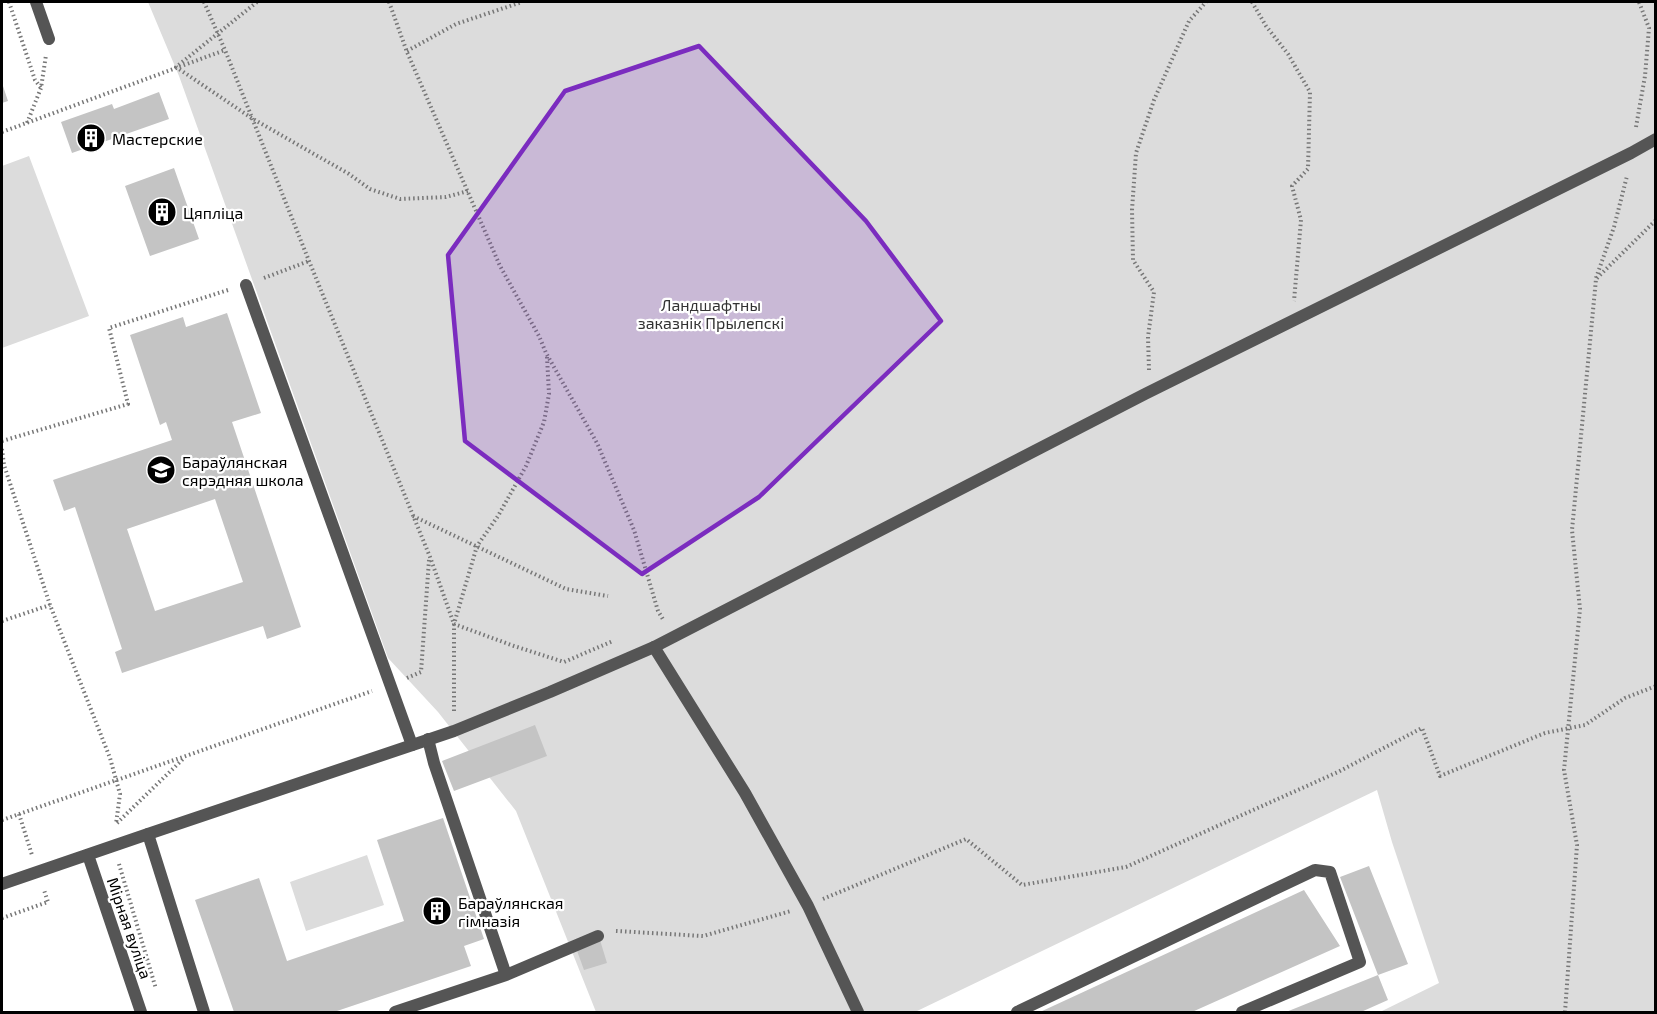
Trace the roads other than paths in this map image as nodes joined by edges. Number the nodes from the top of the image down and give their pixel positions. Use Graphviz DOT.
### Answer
graph roads {
  1 [pos="36,2"];
  2 [pos="49,39"];
  3 [pos="1656,139"];
  4 [pos="246,285"];
  5 [pos="654,647"];
  6 [pos="428,740"];
  7 [pos="412,745"];
  8 [pos="148,834"];
  9 [pos="88,855"];
  10 [pos="2,885"];
  11 [pos="598,936"];
  12 [pos="506,975"];
  13 [pos="141,1012"];
  14 [pos="204,1012"];
  15 [pos="395,1012"];
  16 [pos="858,1012"];
  17 [pos="1017,1012"];
  18 [pos="1242,1012"];
  1 -- 2 [label="street"];
  3 -- 5 [label="street"];
  4 -- 7 [label="street"];
  5 -- 6 [label="street"];
  5 -- 16 [label="street"];
  6 -- 7 [label="street"];
  6 -- 12 [label="street"];
  7 -- 8 [label="street"];
  8 -- 9 [label="street"];
  8 -- 14 [label="street"];
  9 -- 10 [label="street"];
  9 -- 13 [label="street, Мірная вуліца"];
  11 -- 12 [label="street"];
  12 -- 15 [label="street"];
  17 -- 18 [label="street"];
}
